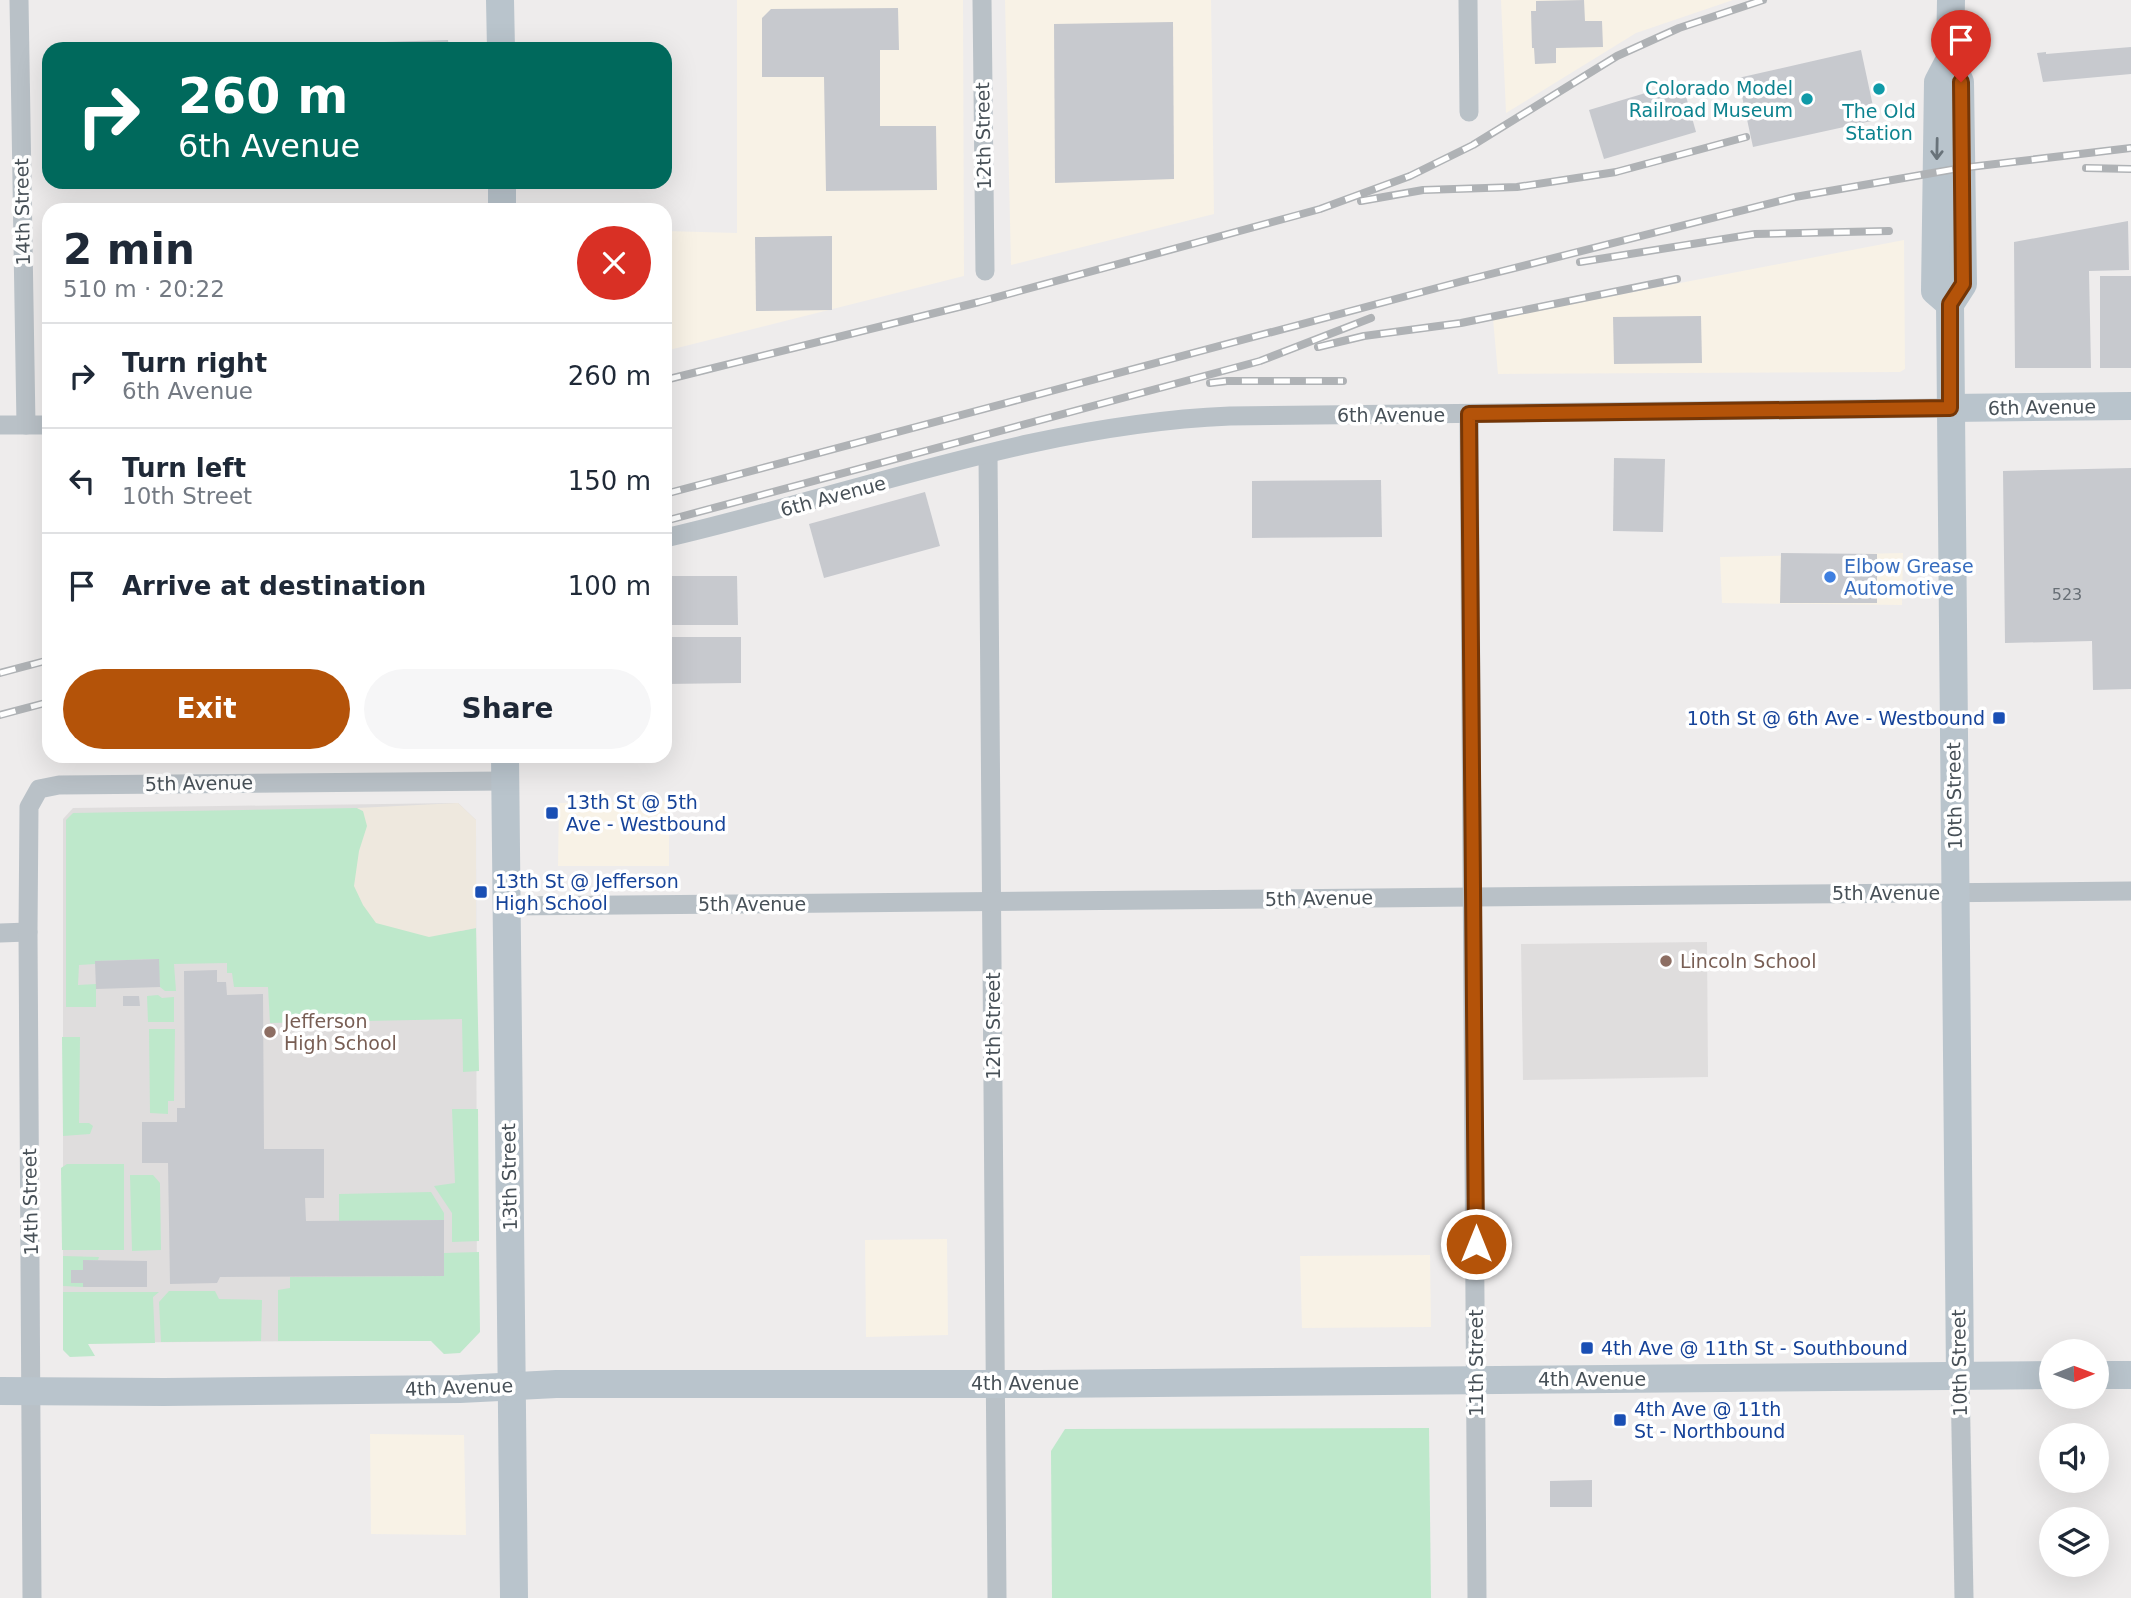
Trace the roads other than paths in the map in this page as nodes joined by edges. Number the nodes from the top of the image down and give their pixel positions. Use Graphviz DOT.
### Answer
graph roads {
  1 [pos="19,0"];
  2 [pos="500,0"];
  3 [pos="982,0"];
  4 [pos="1468,0"];
  5 [pos="1951,0"];
  6 [pos="501,42"];
  7 [pos="1469,112"];
  8 [pos="985,271"];
  9 [pos="2131,406"];
  10 [pos="1950,408"];
  11 [pos="1469,414"];
  12 [pos="0,425"];
  13 [pos="26,425"];
  14 [pos="42,425"];
  15 [pos="988,454"];
  16 [pos="672,536"];
  17 [pos="505,768"];
  18 [pos="29,807"];
  19 [pos="2131,891"];
  20 [pos="1955,893"];
  21 [pos="1474,897"];
  22 [pos="992,902"];
  23 [pos="506,906"];
  24 [pos="28,932"];
  25 [pos="0,933"];
  26 [pos="2109,1375"];
  27 [pos="2131,1375"];
  28 [pos="1960,1376"];
  29 [pos="2039,1376"];
  30 [pos="1476,1380"];
  31 [pos="995,1382"];
  32 [pos="511,1386"];
  33 [pos="0,1391"];
  34 [pos="31,1391"];
  35 [pos="32,1598"];
  36 [pos="514,1598"];
  37 [pos="997,1598"];
  38 [pos="1477,1598"];
  39 [pos="1964,1598"];
  1 -- 13 [label="street, 14th Street"];
  2 -- 6 [label="street"];
  3 -- 8 [label="street, 12th Street"];
  4 -- 7 [label="street"];
  5 -- 10 [label="street, 10th Street"];
  9 -- 10 [label="street, 6th Avenue"];
  10 -- 11 [label="street, 6th Avenue"];
  10 -- 20 [label="street, 10th Street"];
  11 -- 15 [label="street, 6th Avenue"];
  11 -- 21 [label="street, 11th Street"];
  12 -- 13 [label="street"];
  13 -- 14 [label="street"];
  15 -- 16 [label="street, 6th Avenue"];
  15 -- 22 [label="street, 12th Street"];
  17 -- 18 [label="street, 5th Avenue"];
  17 -- 23 [label="street, 13th Street"];
  18 -- 24 [label="street, 14th Street"];
  19 -- 20 [label="street, 5th Avenue"];
  20 -- 21 [label="street, 5th Avenue"];
  20 -- 28 [label="street, 10th Street"];
  21 -- 22 [label="street, 5th Avenue"];
  21 -- 30 [label="street, 11th Street"];
  22 -- 23 [label="street, 5th Avenue"];
  22 -- 31 [label="street, 12th Street"];
  23 -- 32 [label="street, 13th Street"];
  24 -- 25 [label="street"];
  24 -- 34 [label="street, 14th Street"];
  26 -- 27 [label="street"];
  28 -- 29 [label="street, 4th Avenue"];
  28 -- 30 [label="street, 4th Avenue"];
  28 -- 39 [label="street, 10th Street"];
  30 -- 31 [label="street, 4th Avenue"];
  30 -- 38 [label="street, 11th Street"];
  31 -- 32 [label="street, 4th Avenue"];
  31 -- 37 [label="street, 12th Street"];
  32 -- 34 [label="street, 4th Avenue"];
  32 -- 36 [label="street, 13th Street"];
  33 -- 34 [label="street, 4th Avenue"];
  34 -- 35 [label="street, 14th Street"];
}
